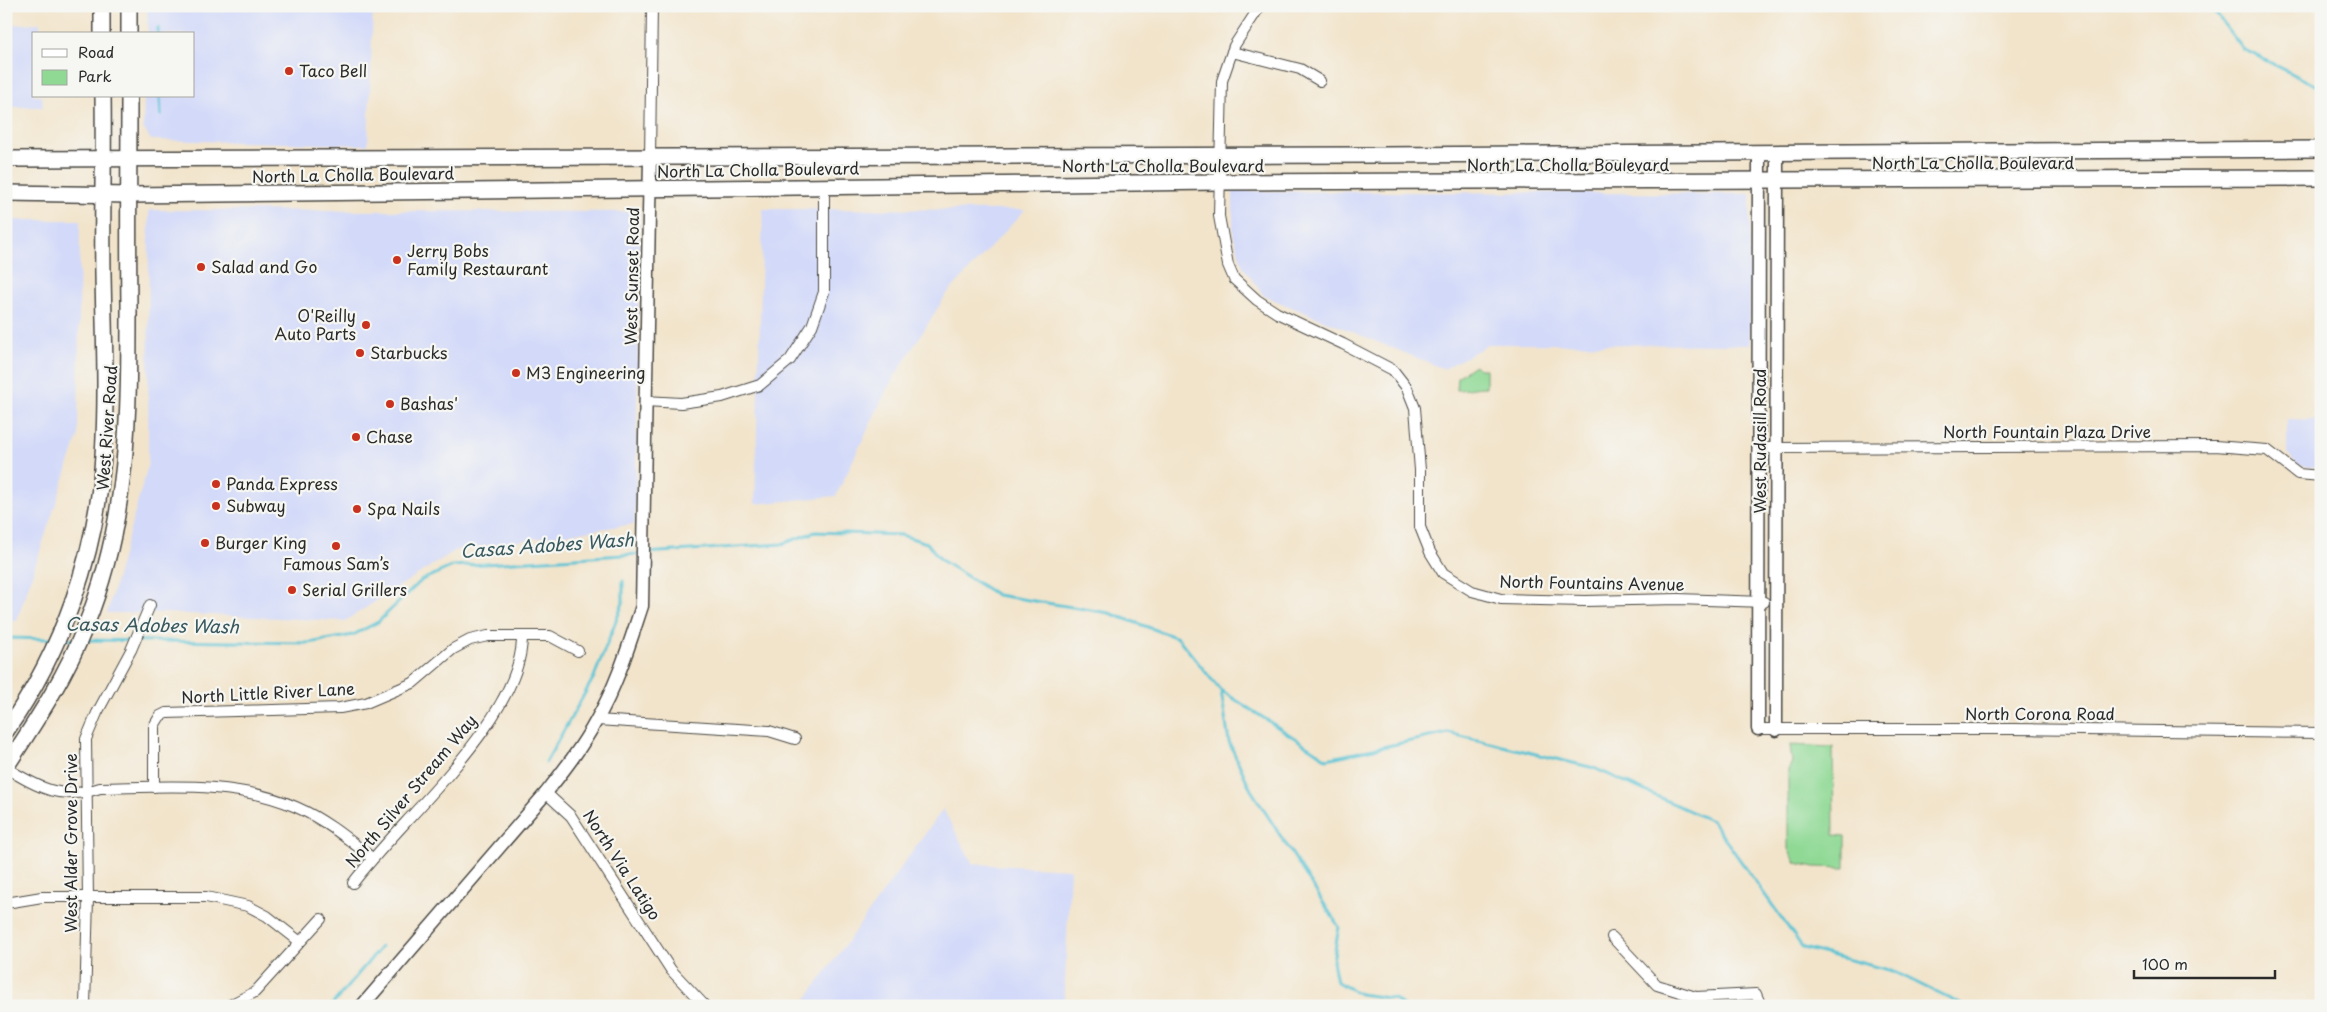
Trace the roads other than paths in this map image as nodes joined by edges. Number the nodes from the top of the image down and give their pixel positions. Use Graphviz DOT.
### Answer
graph roads {
  1 [pos="102,6"];
  2 [pos="129,6"];
  3 [pos="652,6"];
  4 [pos="1260,6"];
  5 [pos="102,32"];
  6 [pos="129,32"];
  7 [pos="1232,52"];
  8 [pos="1320,81"];
  9 [pos="103,98"];
  10 [pos="129,98"];
  11 [pos="2321,149"];
  12 [pos="1759,153"];
  13 [pos="1777,153"];
  14 [pos="1220,156"];
  15 [pos="130,157"];
  16 [pos="103,158"];
  17 [pos="650,158"];
  18 [pos="6,159"];
  19 [pos="2321,178"];
  20 [pos="1219,182"];
  21 [pos="1760,182"];
  22 [pos="1777,182"];
  23 [pos="824,186"];
  24 [pos="650,189"];
  25 [pos="6,193"];
  26 [pos="102,193"];
  27 [pos="130,195"];
  28 [pos="645,401"];
  29 [pos="1771,448"];
  30 [pos="2321,476"];
  31 [pos="1762,602"];
  32 [pos="150,606"];
  33 [pos="522,636"];
  34 [pos="578,651"];
  35 [pos="597,720"];
  36 [pos="1758,729"];
  37 [pos="1776,730"];
  38 [pos="6,731"];
  39 [pos="2321,733"];
  40 [pos="795,739"];
  41 [pos="6,768"];
  42 [pos="154,787"];
  43 [pos="85,793"];
  44 [pos="546,793"];
  45 [pos="372,858"];
  46 [pos="353,883"];
  47 [pos="88,898"];
  48 [pos="6,903"];
  49 [pos="321,919"];
  50 [pos="1612,937"];
  51 [pos="299,941"];
  52 [pos="85,1006"];
  53 [pos="228,1006"];
  54 [pos="362,1006"];
  55 [pos="705,1006"];
  56 [pos="1761,1006"];
  1 -- 5 [label="main road"];
  2 -- 6 [label="main road"];
  3 -- 17 [label="street, West Sunset Road"];
  4 -- 7 [label="street, North Fountains Avenue"];
  7 -- 8 [label="street"];
  7 -- 14 [label="street, North Fountains Avenue"];
  9 -- 16 [label="main road, West River Road"];
  10 -- 15 [label="main road, West River Road"];
  11 -- 13 [label="main road, North La Cholla Boulevard"];
  12 -- 13 [label="main road, North La Cholla Boulevard"];
  12 -- 14 [label="main road, North La Cholla Boulevard"];
  12 -- 21 [label="street, West Rudasill Road"];
  13 -- 22 [label="street, West Rudasill Road"];
  14 -- 17 [label="main road, North La Cholla Boulevard"];
  14 -- 20 [label="street, North Fountains Avenue"];
  15 -- 16 [label="main road, North La Cholla Boulevard"];
  15 -- 17 [label="main road, North La Cholla Boulevard"];
  15 -- 27 [label="main road, West River Road"];
  16 -- 18 [label="main road, North La Cholla Boulevard"];
  16 -- 26 [label="main road, West River Road"];
  17 -- 24 [label="street, West Sunset Road"];
  19 -- 22 [label="main road, North La Cholla Boulevard"];
  20 -- 21 [label="main road, North La Cholla Boulevard"];
  20 -- 23 [label="main road, North La Cholla Boulevard"];
  20 -- 31 [label="street, North Fountains Avenue"];
  21 -- 22 [label="main road, North La Cholla Boulevard"];
  21 -- 31 [label="street, West Rudasill Road"];
  22 -- 29 [label="street, West Rudasill Road"];
  23 -- 24 [label="main road, North La Cholla Boulevard"];
  23 -- 28 [label="street"];
  24 -- 27 [label="main road, North La Cholla Boulevard"];
  24 -- 28 [label="street, West Sunset Road"];
  25 -- 26 [label="main road, North La Cholla Boulevard"];
  26 -- 27 [label="main road, North La Cholla Boulevard"];
  26 -- 38 [label="main road, West River Road"];
  27 -- 41 [label="main road, West River Road"];
  28 -- 35 [label="street, West Sunset Road"];
  29 -- 30 [label="street, North Fountain Plaza Drive"];
  29 -- 37 [label="street, West Rudasill Road"];
  31 -- 36 [label="street, West Rudasill Road"];
  32 -- 43 [label="street, West Alder Grove Drive"];
  33 -- 34 [label="street, North Little River Lane"];
  33 -- 42 [label="street, North Little River Lane"];
  33 -- 45 [label="street, North Silver Stream Way"];
  35 -- 40 [label="street"];
  35 -- 44 [label="street"];
  36 -- 37 [label="street, North Corona Road"];
  37 -- 39 [label="street, North Corona Road"];
  41 -- 43 [label="street"];
  42 -- 43 [label="street"];
  42 -- 45 [label="street"];
  43 -- 47 [label="street, West Alder Grove Drive"];
  44 -- 54 [label="street"];
  44 -- 55 [label="street, North Via Latigo"];
  45 -- 46 [label="street, North Silver Stream Way"];
  47 -- 48 [label="street"];
  47 -- 51 [label="street"];
  47 -- 52 [label="street, West Alder Grove Drive"];
  49 -- 51 [label="street"];
  50 -- 56 [label="street"];
  51 -- 53 [label="street"];
}
